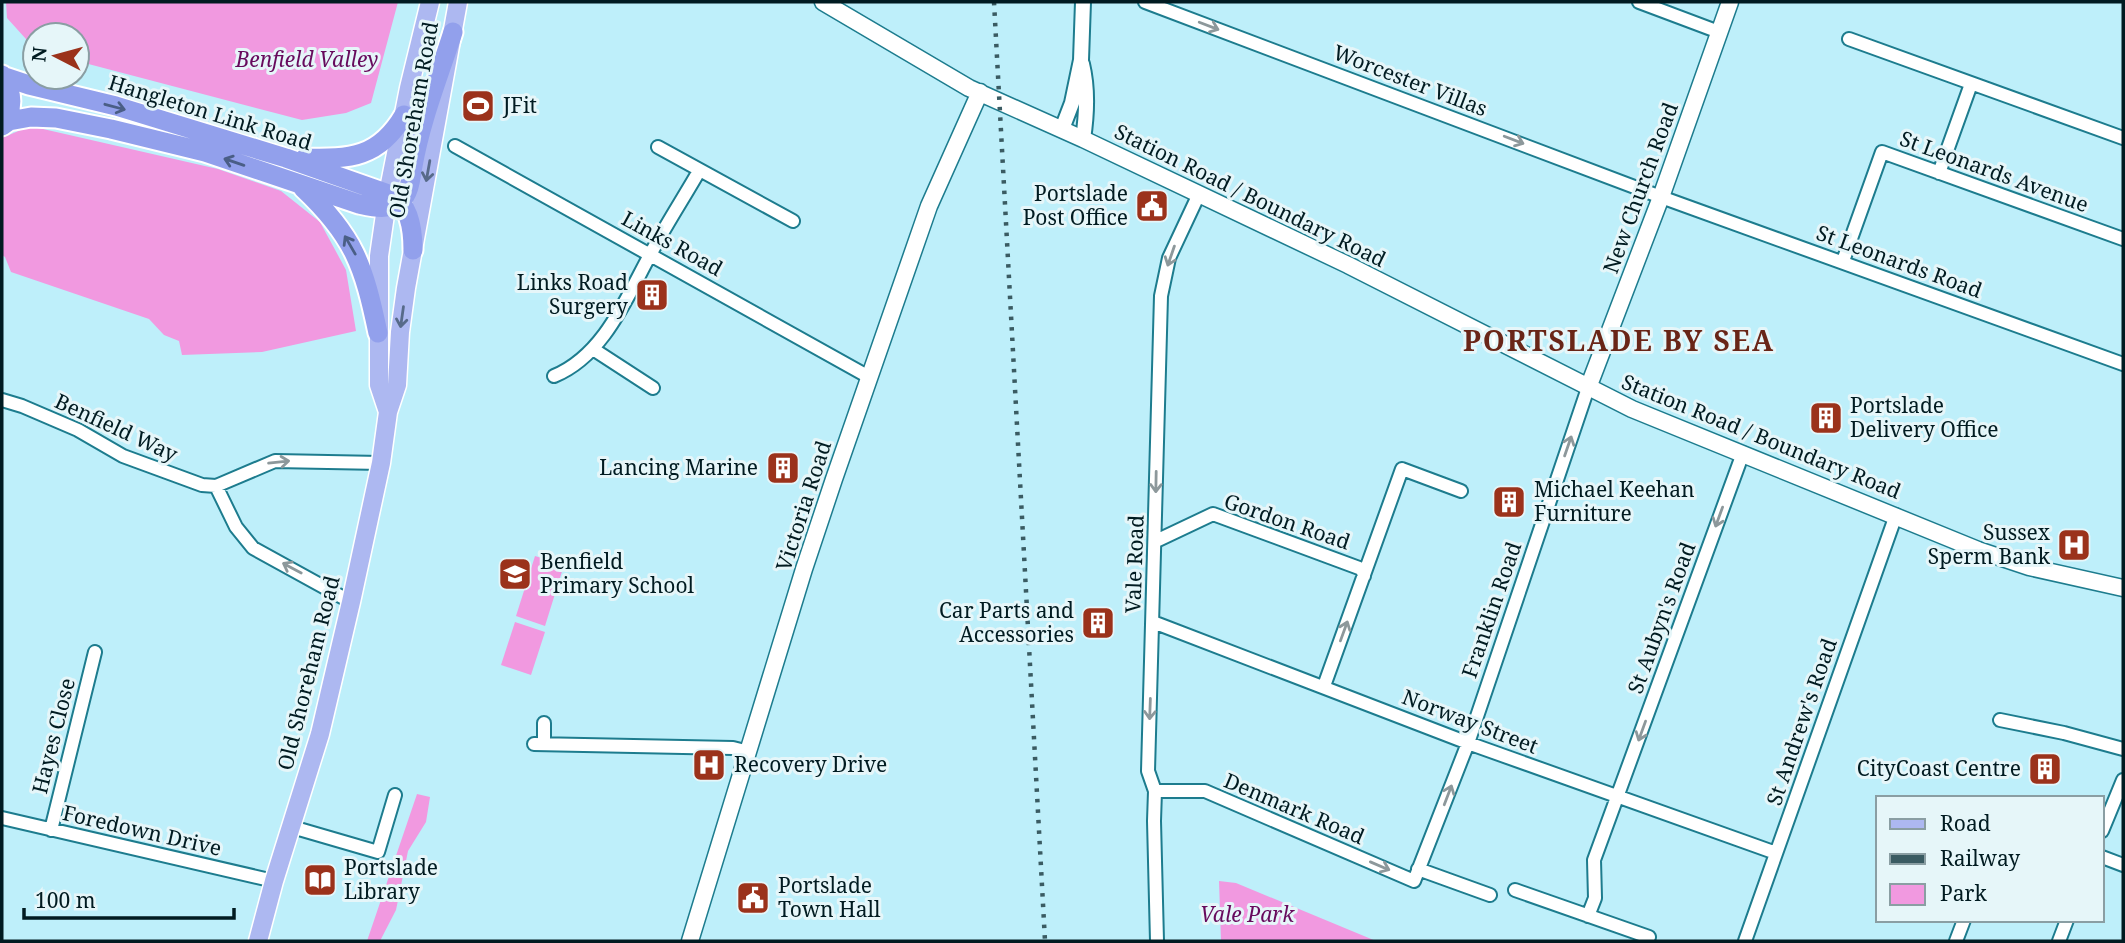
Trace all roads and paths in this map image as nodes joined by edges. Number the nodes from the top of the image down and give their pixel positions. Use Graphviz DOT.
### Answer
graph roads {
  1 [pos="430,2"];
  2 [pos="458,2"];
  3 [pos="823,2"];
  4 [pos="1083,2"];
  5 [pos="1145,2"];
  6 [pos="1639,2"];
  7 [pos="1730,2"];
  8 [pos="453,32"];
  9 [pos="1719,32"];
  10 [pos="1849,39"];
  11 [pos="1081,60"];
  12 [pos="2,75"];
  13 [pos="1971,84"];
  14 [pos="980,92"];
  15 [pos="404,115"];
  16 [pos="2,125"];
  17 [pos="1062,129"];
  18 [pos="2123,138"];
  19 [pos="1083,139"];
  20 [pos="455,146"];
  21 [pos="657,147"];
  22 [pos="286,158"];
  23 [pos="699,170"];
  24 [pos="1939,173"];
  25 [pos="299,184"];
  26 [pos="1199,194"];
  27 [pos="1661,197"];
  28 [pos="392,201"];
  29 [pos="793,221"];
  30 [pos="2123,239"];
  31 [pos="413,250"];
  32 [pos="650,255"];
  33 [pos="1843,261"];
  34 [pos="379,332"];
  35 [pos="593,349"];
  36 [pos="2123,364"];
  37 [pos="554,376"];
  38 [pos="869,377"];
  39 [pos="653,388"];
  40 [pos="1588,388"];
  41 [pos="2,400"];
  42 [pos="388,412"];
  43 [pos="1742,453"];
  44 [pos="382,463"];
  45 [pos="216,486"];
  46 [pos="1461,491"];
  47 [pos="1896,515"];
  48 [pos="1156,541"];
  49 [pos="1364,576"];
  50 [pos="2123,588"];
  51 [pos="351,602"];
  52 [pos="1153,622"];
  53 [pos="95,652"];
  54 [pos="1324,686"];
  55 [pos="2000,720"];
  56 [pos="544,723"];
  57 [pos="1468,743"];
  58 [pos="2123,750"];
  59 [pos="749,752"];
  60 [pos="2123,780"];
  61 [pos="1155,791"];
  62 [pos="395,795"];
  63 [pos="1618,797"];
  64 [pos="2,818"];
  65 [pos="2104,826"];
  66 [pos="292,827"];
  67 [pos="51,830"];
  68 [pos="1776,853"];
  69 [pos="2104,858"];
  70 [pos="2123,864"];
  71 [pos="1416,875"];
  72 [pos="274,881"];
  73 [pos="1515,890"];
  74 [pos="1490,895"];
  75 [pos="1588,916"];
  76 [pos="1963,922"];
  77 [pos="2066,922"];
  78 [pos="1650,937"];
  79 [pos="258,941"];
  80 [pos="690,941"];
  81 [pos="1157,941"];
  82 [pos="1745,941"];
  83 [pos="1956,941"];
  84 [pos="2059,941"];
  1 -- 15 [label="main road, Old Shoreham Road"];
  2 -- 8 [label="main road, Old Shoreham Road"];
  3 -- 14 [label="main road, Station Road / Boundary Road"];
  4 -- 11 [label="street"];
  5 -- 27 [label="street, Worcester Villas, one-way"];
  6 -- 9 [label="street"];
  7 -- 9 [label="main road, New Church Road"];
  8 -- 28 [label="highway"];
  8 -- 31 [label="main road, Old Shoreham Road, one-way"];
  9 -- 27 [label="main road, New Church Road"];
  10 -- 13 [label="street"];
  11 -- 17 [label="street"];
  11 -- 19 [label="street"];
  12 -- 16 [label="highway"];
  12 -- 22 [label="highway, Hangleton Link Road, one-way"];
  13 -- 18 [label="street"];
  13 -- 24 [label="street"];
  14 -- 17 [label="main road, Station Road / Boundary Road"];
  14 -- 38 [label="main road, Victoria Road"];
  15 -- 22 [label="highway"];
  15 -- 28 [label="main road, Old Shoreham Road"];
  25 -- 16 [label="highway, Hangleton Link Road, one-way"];
  17 -- 19 [label="main road, Station Road / Boundary Road"];
  19 -- 26 [label="main road, Station Road / Boundary Road"];
  20 -- 32 [label="street, Links Road"];
  21 -- 23 [label="street"];
  22 -- 28 [label="highway, Hangleton Link Road"];
  23 -- 29 [label="street"];
  23 -- 32 [label="street"];
  24 -- 30 [label="street, St Leonards Avenue"];
  24 -- 33 [label="street, St Leonards Avenue"];
  25 -- 28 [label="highway, Hangleton Link Road"];
  34 -- 25 [label="highway, one-way"];
  26 -- 40 [label="main road, Station Road / Boundary Road"];
  26 -- 48 [label="street, Vale Road, one-way"];
  27 -- 33 [label="street, St Leonards Road"];
  27 -- 40 [label="main road, New Church Road"];
  28 -- 31 [label="highway"];
  28 -- 34 [label="main road, Old Shoreham Road"];
  31 -- 42 [label="main road, Old Shoreham Road, one-way"];
  32 -- 35 [label="street"];
  32 -- 38 [label="street, Links Road"];
  33 -- 36 [label="street, St Leonards Road"];
  34 -- 42 [label="main road, Old Shoreham Road"];
  35 -- 37 [label="street"];
  35 -- 39 [label="street"];
  38 -- 59 [label="main road, Victoria Road"];
  40 -- 43 [label="main road, Station Road / Boundary Road"];
  57 -- 40 [label="street, Franklin Road, one-way"];
  41 -- 45 [label="street, Benfield Way"];
  42 -- 44 [label="main road, Old Shoreham Road"];
  43 -- 47 [label="main road, Station Road / Boundary Road"];
  43 -- 63 [label="street, St Aubyn's Road, one-way"];
  45 -- 44 [label="street, one-way"];
  44 -- 51 [label="main road, Old Shoreham Road"];
  51 -- 45 [label="street, one-way"];
  46 -- 49 [label="street"];
  47 -- 50 [label="main road, Station Road / Boundary Road"];
  47 -- 68 [label="street, St Andrew's Road"];
  48 -- 49 [label="street, Gordon Road"];
  48 -- 52 [label="street, Vale Road"];
  54 -- 49 [label="street, one-way"];
  51 -- 66 [label="main road, Old Shoreham Road"];
  52 -- 54 [label="street, Norway Street"];
  52 -- 61 [label="street, Vale Road, one-way"];
  53 -- 67 [label="street, Hayes Close"];
  54 -- 57 [label="street, Norway Street"];
  55 -- 58 [label="street"];
  56 -- 59 [label="street"];
  57 -- 63 [label="street, Norway Street"];
  71 -- 57 [label="street, Franklin Road, one-way"];
  59 -- 80 [label="main road, Victoria Road"];
  60 -- 65 [label="street"];
  61 -- 71 [label="street, Denmark Road, one-way"];
  61 -- 81 [label="street, Vale Road"];
  62 -- 66 [label="street"];
  63 -- 68 [label="street, Norway Street"];
  63 -- 75 [label="street, St Aubyn's Road"];
  64 -- 67 [label="street, Foredown Drive"];
  66 -- 72 [label="main road, Old Shoreham Road"];
  67 -- 72 [label="street, Foredown Drive"];
  68 -- 82 [label="street, St Andrew's Road"];
  69 -- 70 [label="street"];
  71 -- 74 [label="street, Denmark Road"];
  72 -- 79 [label="main road, Old Shoreham Road"];
  73 -- 75 [label="street"];
  75 -- 78 [label="street"];
  76 -- 83 [label="street"];
  77 -- 84 [label="street"];
}
